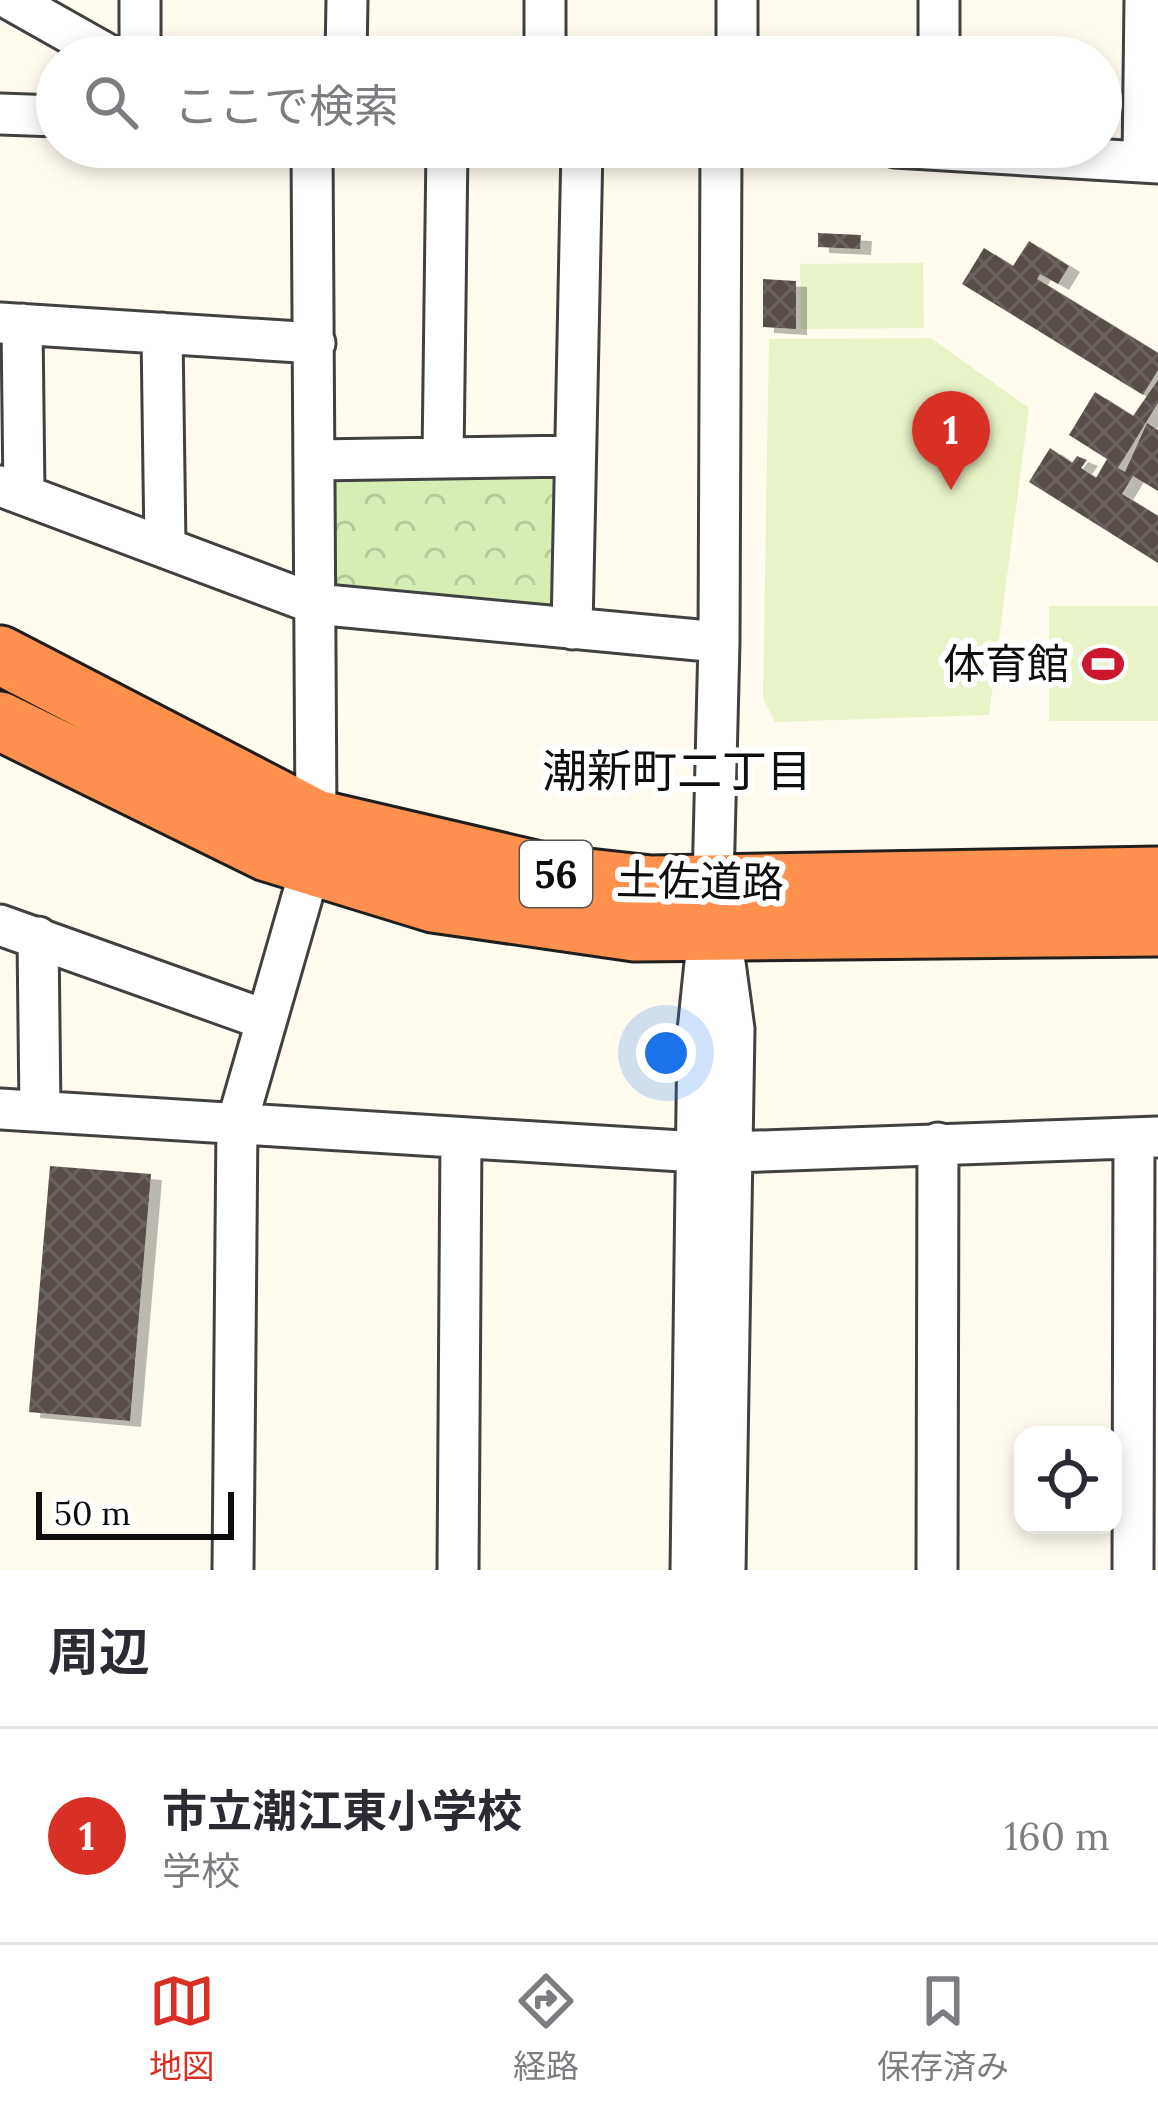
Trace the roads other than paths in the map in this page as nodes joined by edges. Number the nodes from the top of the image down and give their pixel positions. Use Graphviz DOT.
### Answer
graph roads {
  1 [pos="11,0"];
  2 [pos="140,0"];
  3 [pos="347,0"];
  4 [pos="545,0"];
  5 [pos="737,0"];
  6 [pos="939,0"];
  7 [pos="1145,0"];
  8 [pos="75,36"];
  9 [pos="140,36"];
  10 [pos="346,36"];
  11 [pos="545,36"];
  12 [pos="737,36"];
  13 [pos="939,36"];
  14 [pos="0,114"];
  15 [pos="36,115"];
  16 [pos="1150,162"];
  17 [pos="312,168"];
  18 [pos="447,168"];
  19 [pos="582,168"];
  20 [pos="721,168"];
  21 [pos="11,323"];
  22 [pos="162,333"];
  23 [pos="315,343"];
  24 [pos="575,456"];
  25 [pos="443,458"];
  26 [pos="315,460"];
  27 [pos="12,490"];
  28 [pos="165,547"];
  29 [pos="315,604"];
  30 [pos="572,629"];
  31 [pos="719,643"];
  32 [pos="0,655"];
  33 [pos="0,721"];
  34 [pos="313,843"];
  35 [pos="1158,876"];
  36 [pos="714,916"];
  37 [pos="0,925"];
  38 [pos="1158,927"];
  39 [pos="38,937"];
  40 [pos="266,1020"];
  41 [pos="0,1109"];
  42 [pos="40,1111"];
  43 [pos="237,1123"];
  44 [pos="1146,1137"];
  45 [pos="460,1138"];
  46 [pos="938,1143"];
  47 [pos="715,1152"];
  48 [pos="233,1570"];
  49 [pos="458,1570"];
  50 [pos="691,1570"];
  51 [pos="725,1570"];
  52 [pos="938,1570"];
  53 [pos="1133,1570"];
  1 -- 8 [label="street"];
  2 -- 9 [label="street"];
  3 -- 10 [label="street"];
  4 -- 11 [label="street"];
  5 -- 12 [label="street"];
  6 -- 13 [label="street"];
  7 -- 16 [label="street"];
  14 -- 15 [label="street"];
  17 -- 23 [label="street"];
  18 -- 25 [label="street"];
  19 -- 24 [label="street"];
  20 -- 31 [label="street"];
  21 -- 22 [label="street"];
  21 -- 27 [label="street"];
  22 -- 23 [label="street"];
  22 -- 28 [label="street"];
  23 -- 26 [label="street"];
  24 -- 25 [label="street"];
  24 -- 30 [label="street"];
  25 -- 26 [label="street"];
  26 -- 29 [label="street"];
  27 -- 28 [label="street"];
  28 -- 29 [label="street"];
  29 -- 30 [label="street"];
  29 -- 34 [label="street"];
  30 -- 31 [label="street"];
  31 -- 36 [label="street"];
  32 -- 34 [label="highway, 土佐道路 / 56"];
  33 -- 34 [label="highway, 土佐道路 / 56"];
  34 -- 36 [label="highway, 土佐道路 / 56"];
  34 -- 40 [label="street"];
  35 -- 36 [label="highway, 土佐道路 / 56"];
  36 -- 38 [label="highway, 土佐道路 / 56"];
  36 -- 47 [label="street"];
  37 -- 39 [label="street"];
  39 -- 40 [label="street"];
  39 -- 42 [label="street"];
  40 -- 43 [label="street"];
  41 -- 42 [label="street"];
  42 -- 43 [label="street"];
  43 -- 45 [label="street"];
  43 -- 48 [label="street"];
  44 -- 46 [label="street"];
  44 -- 53 [label="street"];
  45 -- 47 [label="street"];
  45 -- 49 [label="street"];
  46 -- 47 [label="street"];
  46 -- 52 [label="street"];
  47 -- 50 [label="street"];
  47 -- 51 [label="street"];
}
